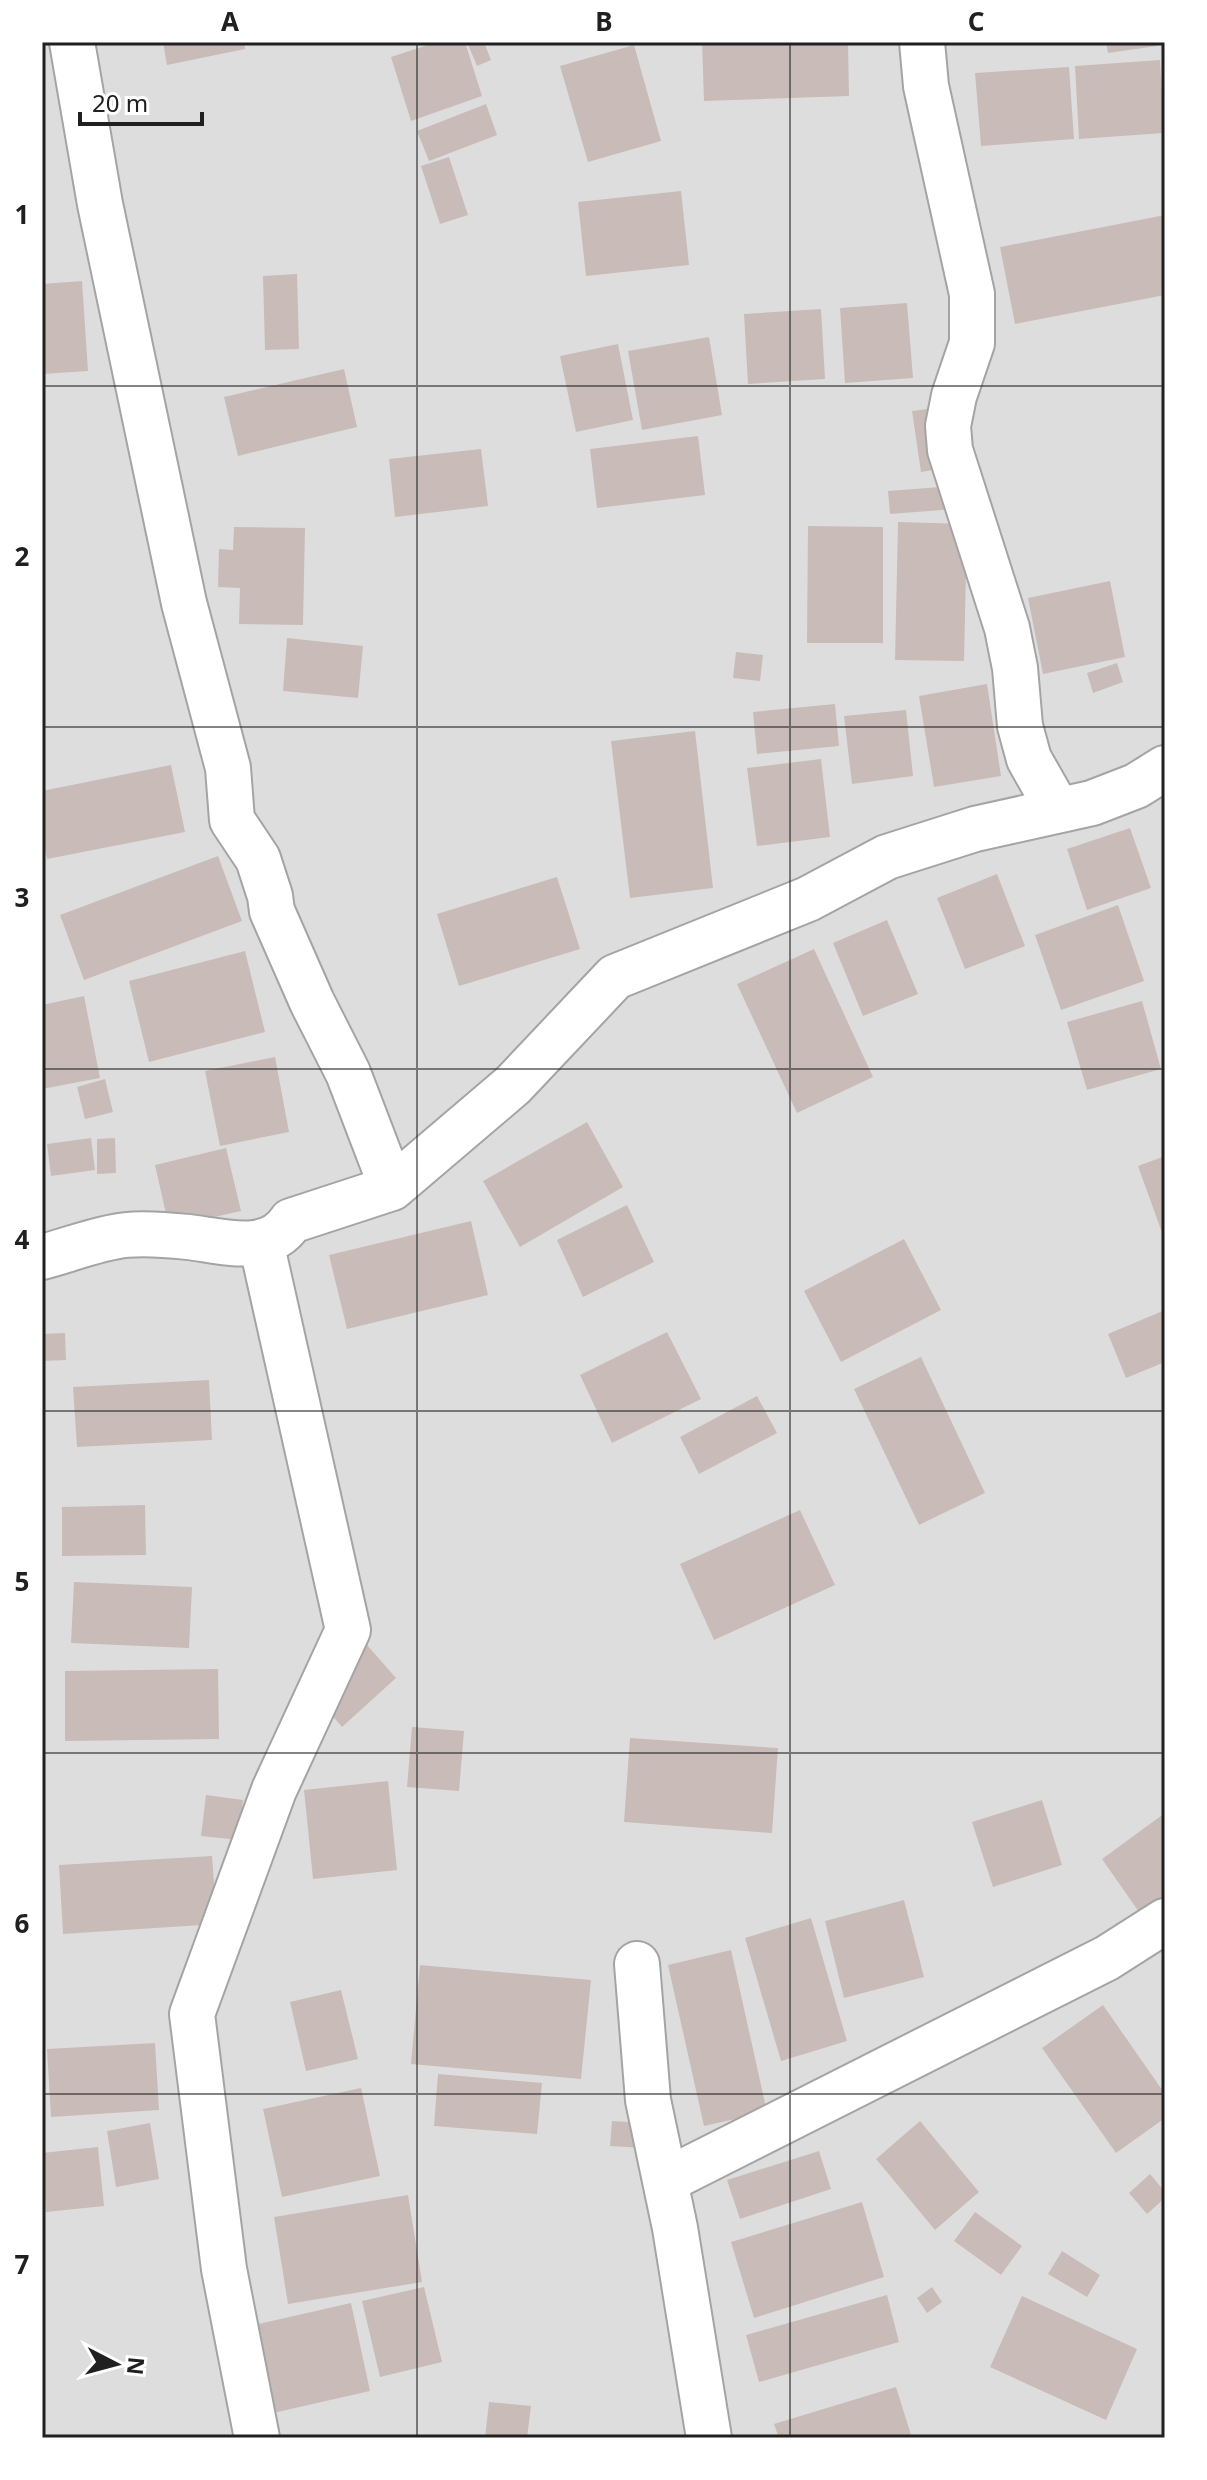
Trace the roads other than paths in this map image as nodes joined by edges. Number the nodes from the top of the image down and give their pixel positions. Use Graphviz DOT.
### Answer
graph roads {
  1 [pos="72,42"];
  2 [pos="922,42"];
  3 [pos="1165,768"];
  4 [pos="1058,810"];
  5 [pos="392,1188"];
  6 [pos="261,1242"];
  7 [pos="42,1257"];
  8 [pos="1165,1921"];
  9 [pos="637,1964"];
  10 [pos="665,2181"];
  11 [pos="257,2438"];
  12 [pos="709,2438"];
  1 -- 5 [label="street"];
  2 -- 4 [label="street"];
  3 -- 4 [label="street"];
  4 -- 5 [label="street"];
  5 -- 6 [label="street"];
  6 -- 7 [label="street"];
  6 -- 11 [label="street"];
  8 -- 10 [label="street"];
  9 -- 10 [label="street"];
  10 -- 12 [label="street"];
}
